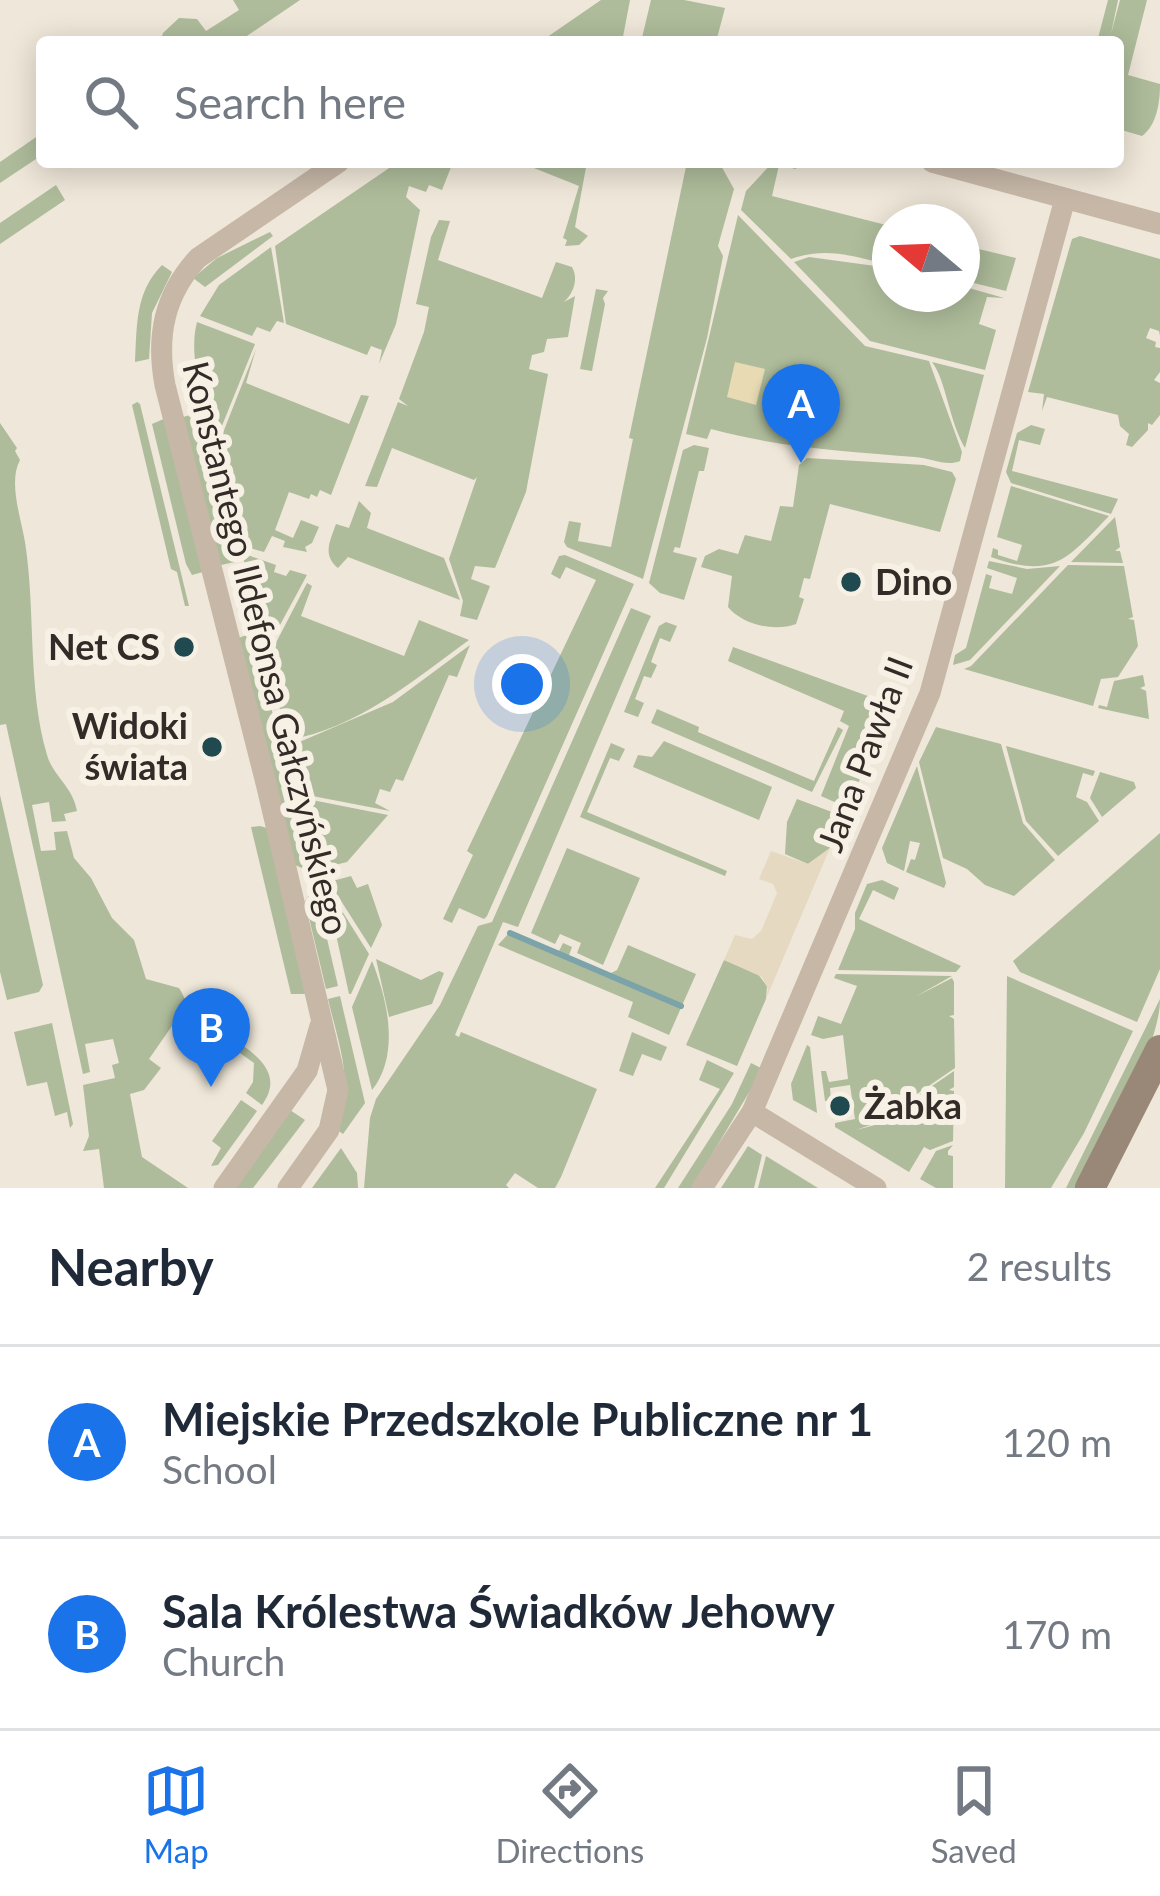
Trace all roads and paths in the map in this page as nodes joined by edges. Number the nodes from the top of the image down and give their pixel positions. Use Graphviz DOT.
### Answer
graph roads {
  1 [pos="330,168"];
  2 [pos="954,168"];
  3 [pos="1065,199"];
  4 [pos="1160,224"];
  5 [pos="320,1018"];
  6 [pos="1160,1050"];
  7 [pos="752,1112"];
  8 [pos="224,1188"];
  9 [pos="288,1188"];
  10 [pos="702,1188"];
  11 [pos="876,1188"];
  12 [pos="1090,1188"];
  1 -- 5 [label="street, Konstantego Ildefonsa Gałczyńskiego"];
  2 -- 3 [label="street"];
  3 -- 4 [label="street"];
  3 -- 7 [label="street, Jana Pawła II"];
  5 -- 8 [label="street, Konstantego Ildefonsa Gałczyńskiego"];
  5 -- 9 [label="street, Konstantego Ildefonsa Gałczyńskiego"];
  6 -- 12 [label="street"];
  7 -- 10 [label="street, Jana Pawła II"];
  7 -- 11 [label="street"];
}
